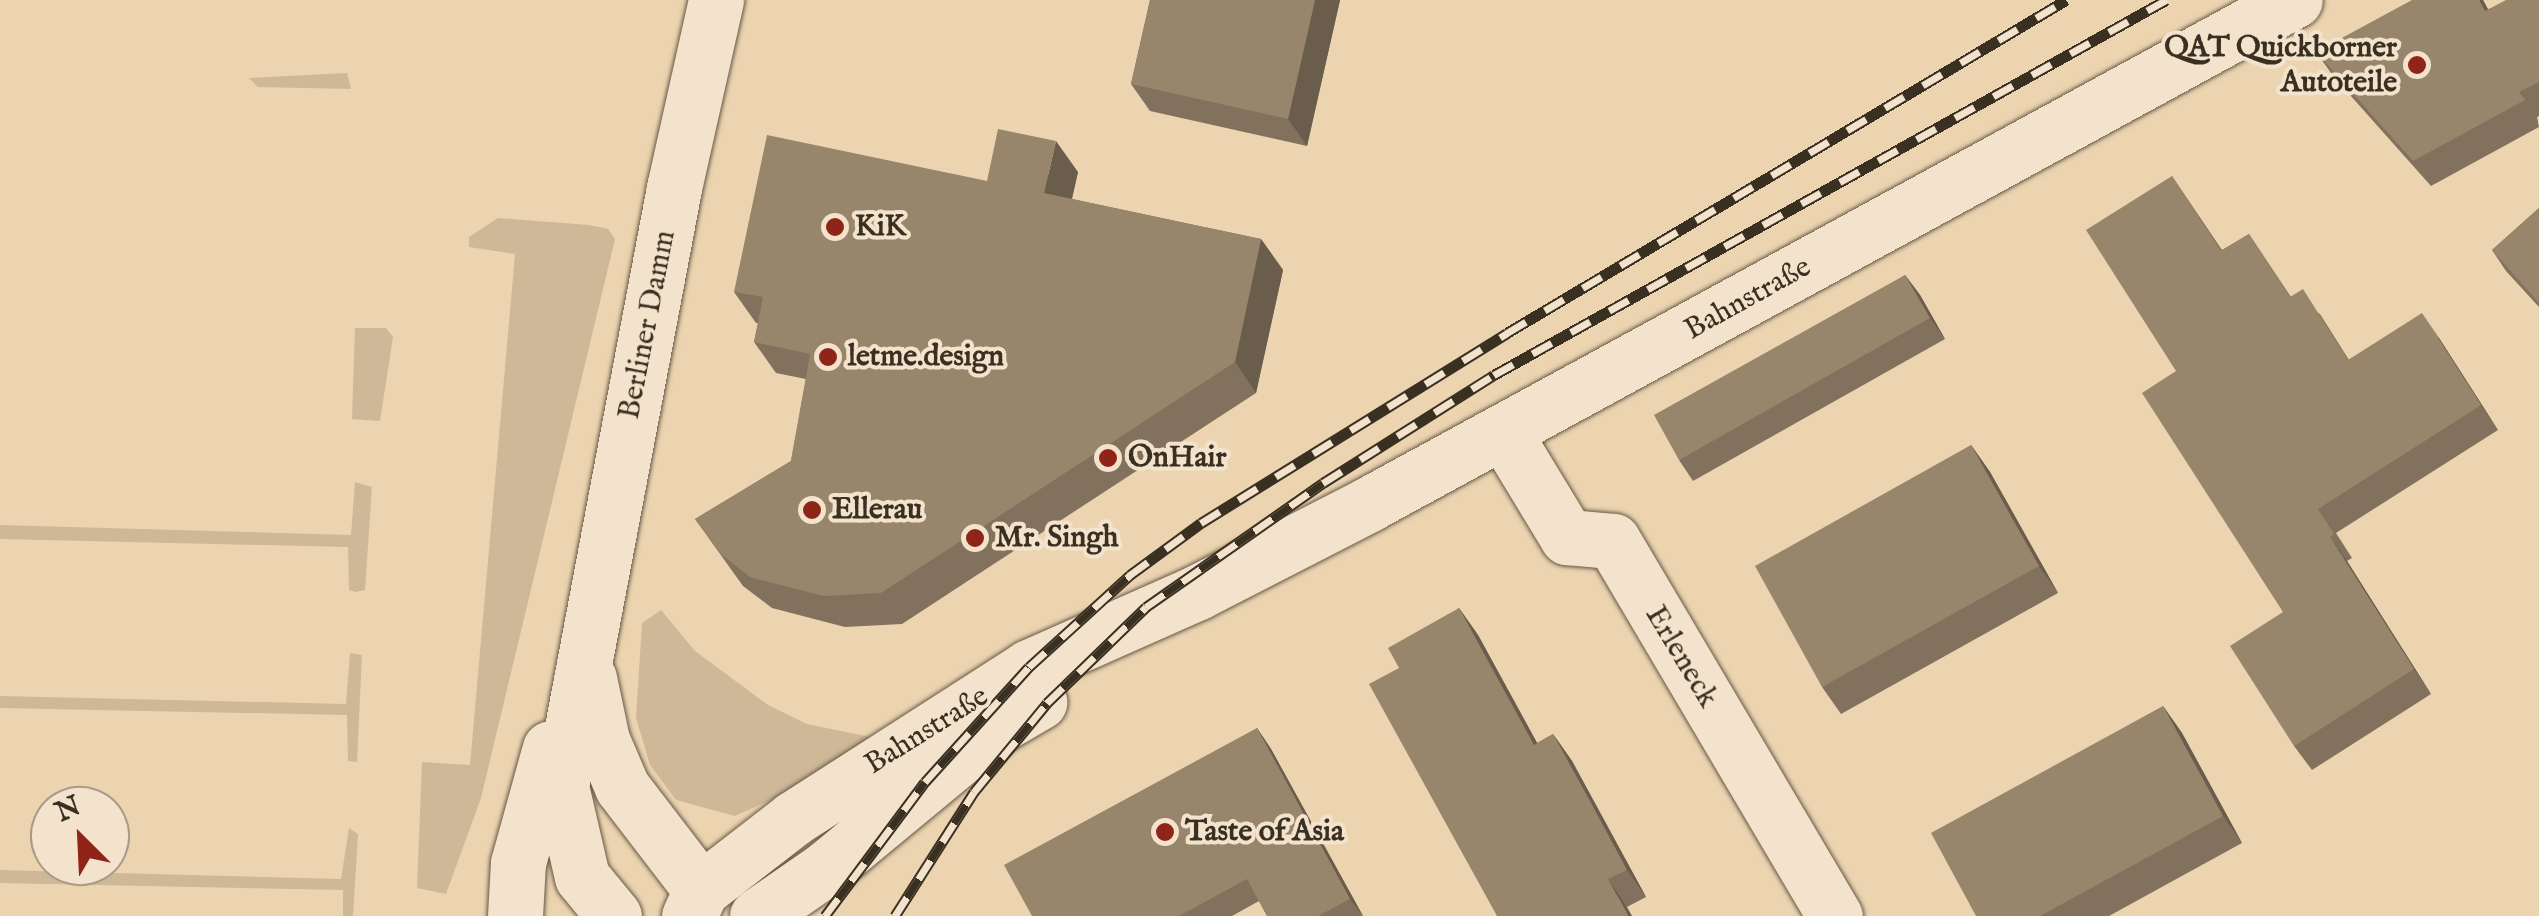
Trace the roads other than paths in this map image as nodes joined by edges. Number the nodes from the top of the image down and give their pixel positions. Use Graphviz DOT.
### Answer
graph roads {
  1 [pos="716,0"];
  2 [pos="2296,0"];
  3 [pos="1504,433"];
  4 [pos="1198,592"];
  5 [pos="583,651"];
  6 [pos="695,903"];
  7 [pos="515,916"];
  8 [pos="614,916"];
  9 [pos="757,916"];
  10 [pos="1836,916"];
  1 -- 5 [label="main road, Berliner Damm"];
  2 -- 3 [label="main road, Bahnstraße"];
  3 -- 4 [label="main road, Bahnstraße"];
  3 -- 10 [label="main road, Erleneck"];
  4 -- 6 [label="main road, Bahnstraße"];
  4 -- 9 [label="main road, Bahnstraße"];
  5 -- 6 [label="main road, Berliner Damm"];
  5 -- 7 [label="main road"];
  5 -- 8 [label="main road, Berliner Damm"];
}
